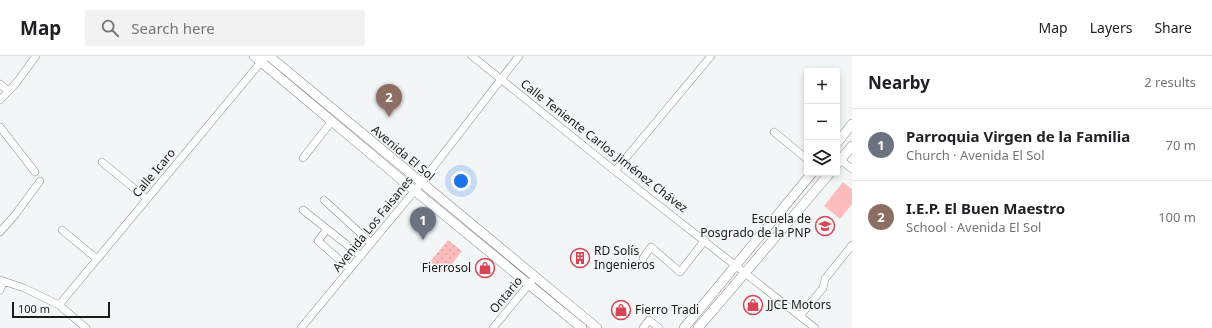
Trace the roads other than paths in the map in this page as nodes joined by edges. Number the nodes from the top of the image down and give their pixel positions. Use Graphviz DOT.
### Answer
graph roads {
  1 [pos="36,56"];
  2 [pos="472,56"];
  3 [pos="519,56"];
  4 [pos="711,56"];
  5 [pos="262,57"];
  6 [pos="501,79"];
  7 [pos="0,84"];
  8 [pos="8,91"];
  9 [pos="0,100"];
  10 [pos="332,121"];
  11 [pos="852,124"];
  12 [pos="0,127"];
  13 [pos="774,132"];
  14 [pos="839,140"];
  15 [pos="852,146"];
  16 [pos="804,157"];
  17 [pos="303,158"];
  18 [pos="840,159"];
  19 [pos="102,162"];
  20 [pos="840,162"];
  21 [pos="852,170"];
  22 [pos="615,171"];
  23 [pos="35,172"];
  24 [pos="810,176"];
  25 [pos="827,176"];
  26 [pos="40,181"];
  27 [pos="418,186"];
  28 [pos="146,199"];
  29 [pos="324,200"];
  30 [pos="303,210"];
  31 [pos="327,229"];
  32 [pos="62,230"];
  33 [pos="0,232"];
  34 [pos="704,240"];
  35 [pos="371,243"];
  36 [pos="852,245"];
  37 [pos="361,256"];
  38 [pos="643,258"];
  39 [pos="97,259"];
  40 [pos="736,265"];
  41 [pos="350,269"];
  42 [pos="746,272"];
  43 [pos="533,280"];
  44 [pos="2,281"];
  45 [pos="0,290"];
  46 [pos="59,305"];
  47 [pos="800,316"];
  48 [pos="86,328"];
  49 [pos="301,328"];
  50 [pos="493,328"];
  51 [pos="582,328"];
  52 [pos="597,328"];
  53 [pos="643,328"];
  54 [pos="658,328"];
  55 [pos="684,328"];
  56 [pos="698,328"];
  57 [pos="815,328"];
  1 -- 8 [label="street"];
  2 -- 6 [label="street, Calle Teniente Carlos Jiménez Chávez"];
  3 -- 6 [label="street, Avenida Los Faisanes"];
  4 -- 22 [label="street"];
  5 -- 10 [label="main road, Avenida El Sol"];
  5 -- 27 [label="main road, Avenida El Sol"];
  5 -- 28 [label="street, Calle Icaro"];
  6 -- 22 [label="street, Calle Teniente Carlos Jiménez Chávez"];
  6 -- 27 [label="street, Avenida Los Faisanes"];
  7 -- 8 [label="street"];
  8 -- 9 [label="street"];
  10 -- 17 [label="street"];
  10 -- 27 [label="main road, Avenida El Sol"];
  11 -- 14 [label="main road"];
  12 -- 23 [label="street"];
  13 -- 16 [label="street"];
  15 -- 18 [label="main road"];
  19 -- 28 [label="street"];
  20 -- 21 [label="street"];
  22 -- 34 [label="street, Calle Teniente Carlos Jiménez Chávez"];
  24 -- 40 [label="main road"];
  25 -- 42 [label="main road"];
  26 -- 33 [label="street"];
  27 -- 35 [label="street, Avenida Los Faisanes"];
  27 -- 43 [label="main road, Avenida El Sol"];
  28 -- 39 [label="street, Calle Icaro"];
  29 -- 35 [label="street"];
  30 -- 31 [label="street"];
  31 -- 37 [label="street"];
  31 -- 41 [label="street"];
  32 -- 39 [label="street"];
  34 -- 38 [label="street"];
  34 -- 40 [label="street, Calle Teniente Carlos Jiménez Chávez"];
  35 -- 37 [label="street, Avenida Los Faisanes"];
  36 -- 47 [label="street"];
  37 -- 41 [label="street, Avenida Los Faisanes"];
  39 -- 46 [label="street, Calle Icaro"];
  40 -- 42 [label="street, Calle Teniente Carlos Jiménez Chávez"];
  40 -- 55 [label="main road"];
  41 -- 49 [label="street, Avenida Los Faisanes"];
  42 -- 47 [label="street, Calle Teniente Carlos Jiménez Chávez"];
  42 -- 56 [label="main road"];
  43 -- 50 [label="street, Ontario"];
  43 -- 51 [label="main road, Avenida El Sol"];
  43 -- 52 [label="main road, Avenida El Sol"];
  44 -- 45 [label="street"];
  44 -- 46 [label="street"];
  46 -- 48 [label="street"];
  47 -- 57 [label="street, Calle Teniente Carlos Jiménez Chávez"];
  53 -- 54 [label="street"];
}
